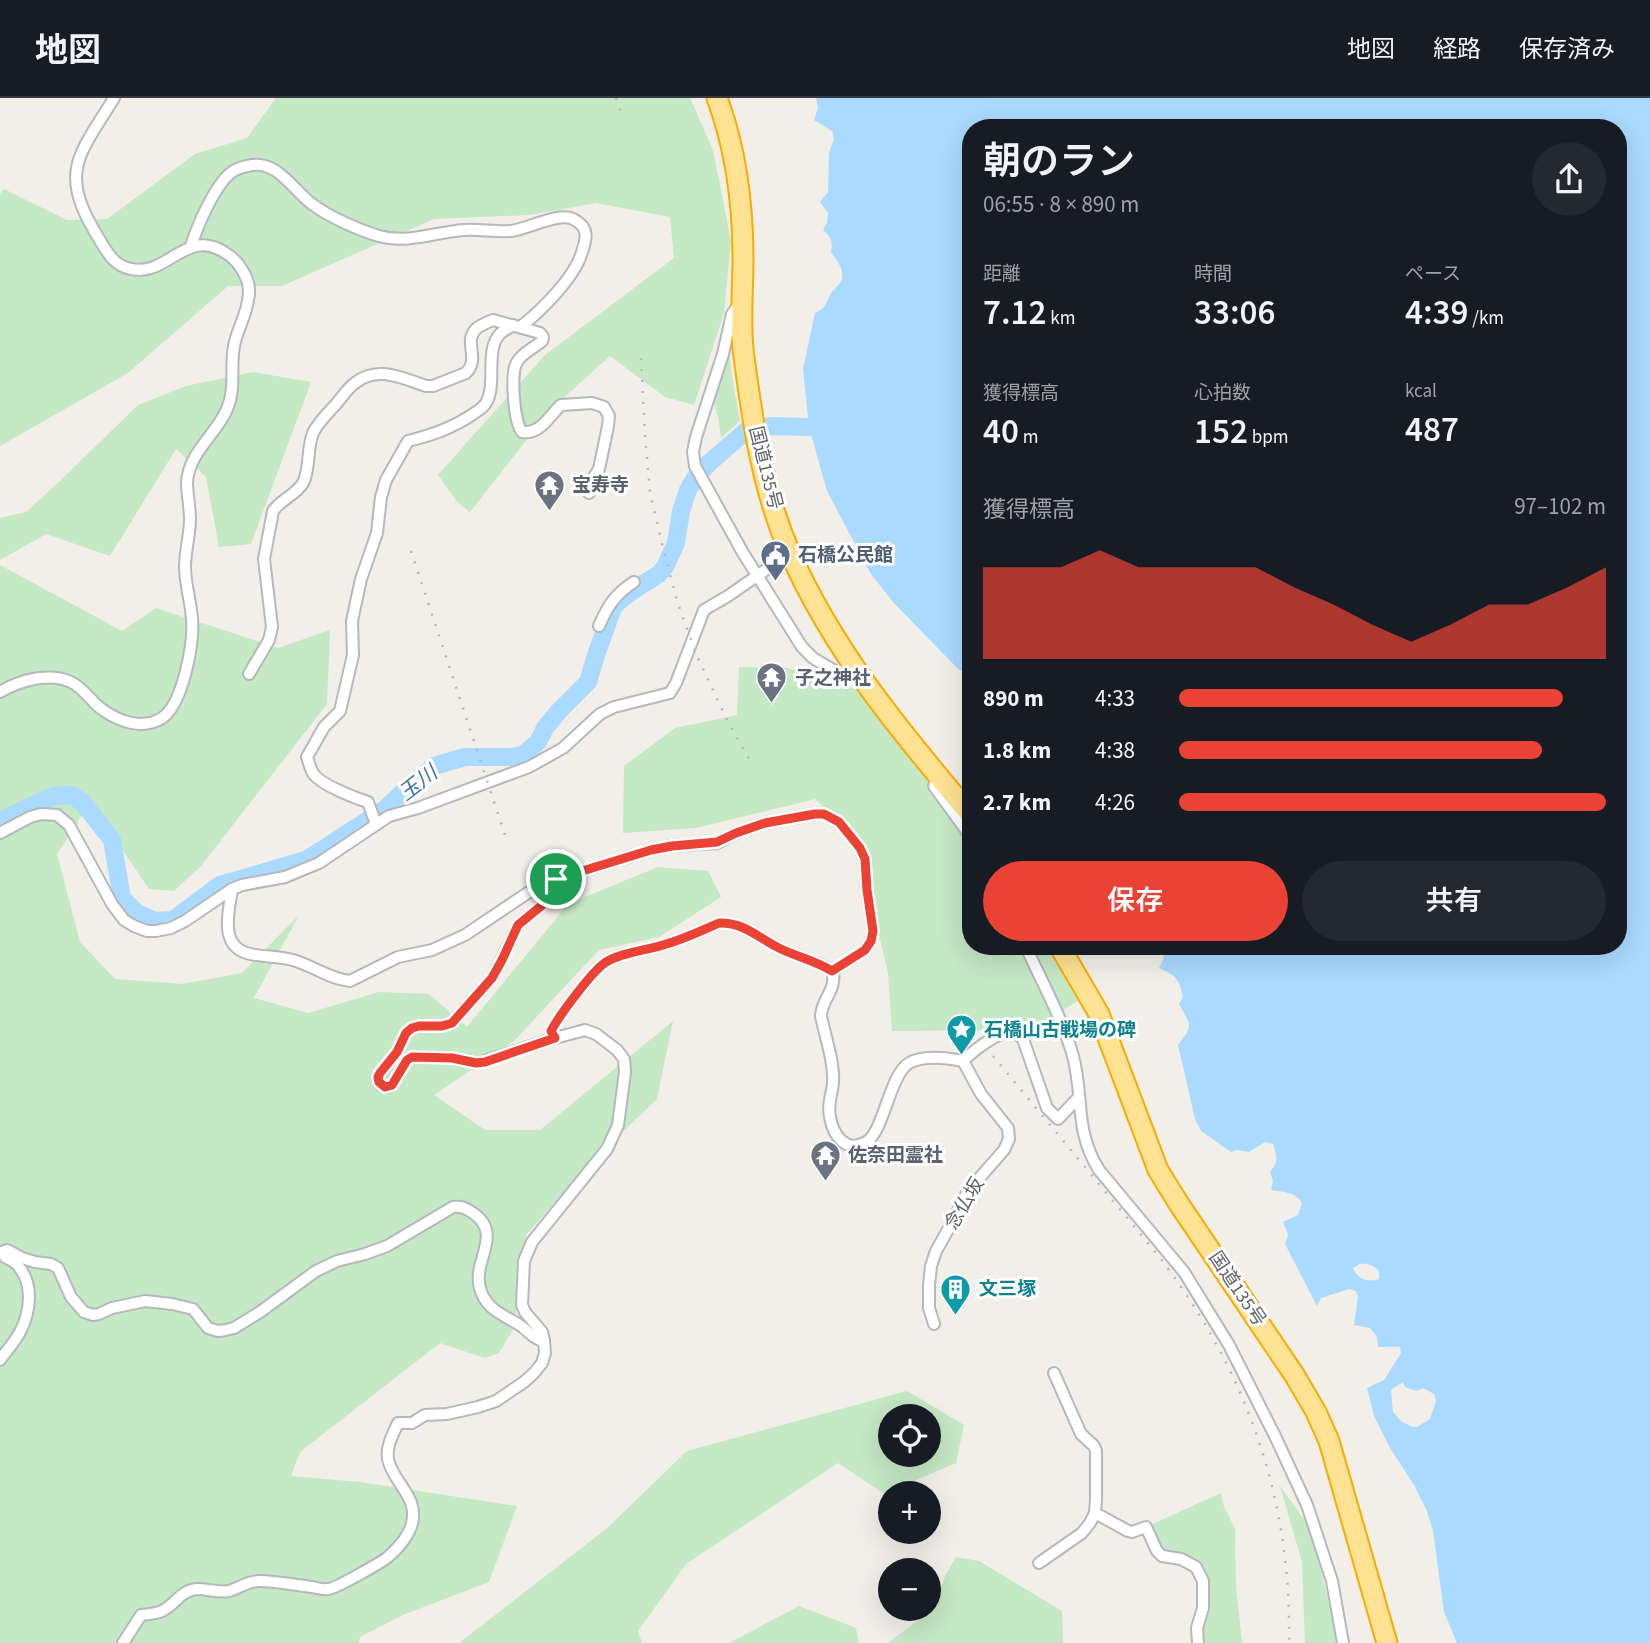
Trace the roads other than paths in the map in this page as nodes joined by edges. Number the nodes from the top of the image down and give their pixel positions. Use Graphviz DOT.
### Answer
graph roads {
  1 [pos="114,98"];
  2 [pos="706,98"];
  3 [pos="712,98"];
  4 [pos="718,98"];
  5 [pos="731,146"];
  6 [pos="738,187"];
  7 [pos="191,246"];
  8 [pos="743,301"];
  9 [pos="516,326"];
  10 [pos="589,493"];
  11 [pos="788,548"];
  12 [pos="757,576"];
  13 [pos="634,583"];
  14 [pos="599,626"];
  15 [pos="249,674"];
  16 [pos="863,679"];
  17 [pos="0,692"];
  18 [pos="937,776"];
  19 [pos="962,805"];
  20 [pos="376,824"];
  21 [pos="962,825"];
  22 [pos="0,833"];
  23 [pos="556,879"];
  24 [pos="232,889"];
  25 [pos="1030,955"];
  26 [pos="1065,955"];
  27 [pos="832,971"];
  28 [pos="555,1038"];
  29 [pos="963,1061"];
  30 [pos="1079,1097"];
  31 [pos="0,1253"];
  32 [pos="934,1324"];
  33 [pos="544,1341"];
  34 [pos="0,1360"];
  35 [pos="1054,1373"];
  36 [pos="1095,1513"];
  37 [pos="1039,1563"];
  38 [pos="123,1643"];
  39 [pos="1198,1643"];
  40 [pos="1343,1643"];
  41 [pos="1387,1643"];
  1 -- 7 [label="street"];
  2 -- 6 [label="highway, 国道135号"];
  3 -- 5 [label="highway"];
  4 -- 5 [label="highway, 国道135号"];
  5 -- 6 [label="highway, 国道135号"];
  6 -- 8 [label="highway, 国道135号"];
  7 -- 9 [label="street"];
  7 -- 17 [label="street"];
  8 -- 11 [label="highway, 国道135号"];
  8 -- 12 [label="street"];
  9 -- 10 [label="street"];
  9 -- 15 [label="street"];
  9 -- 20 [label="street"];
  11 -- 12 [label="street"];
  11 -- 16 [label="highway, 国道135号"];
  12 -- 16 [label="street"];
  12 -- 20 [label="street"];
  13 -- 14 [label="street"];
  16 -- 18 [label="highway, 国道135号"];
  18 -- 19 [label="highway, 国道135号"];
  18 -- 21 [label="street"];
  20 -- 24 [label="street"];
  22 -- 24 [label="street"];
  23 -- 24 [label="street"];
  23 -- 27 [label="street"];
  23 -- 28 [label="street"];
  25 -- 30 [label="street"];
  26 -- 41 [label="highway, 国道135号"];
  27 -- 28 [label="street"];
  27 -- 29 [label="street"];
  28 -- 33 [label="street"];
  29 -- 30 [label="street"];
  29 -- 32 [label="street, 念仏坂"];
  30 -- 40 [label="street"];
  31 -- 33 [label="street"];
  31 -- 34 [label="street"];
  33 -- 38 [label="street"];
  35 -- 36 [label="street"];
  36 -- 37 [label="street"];
  36 -- 39 [label="street"];
}
